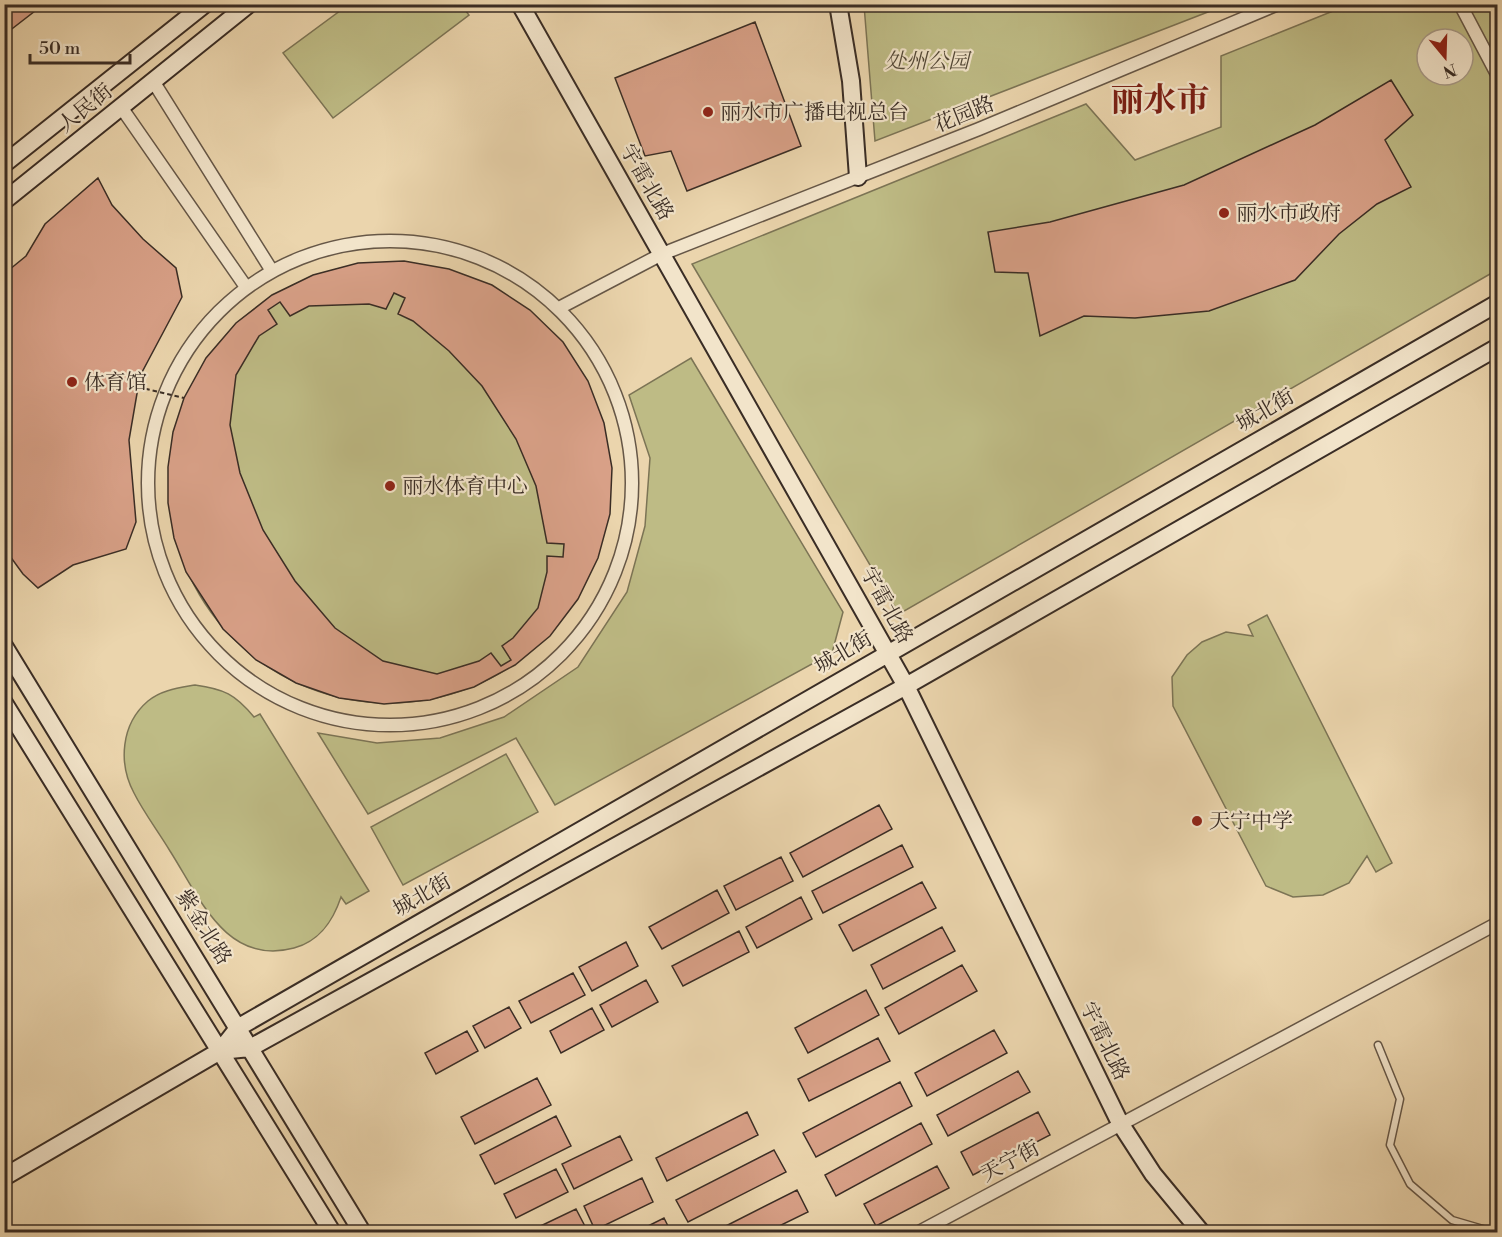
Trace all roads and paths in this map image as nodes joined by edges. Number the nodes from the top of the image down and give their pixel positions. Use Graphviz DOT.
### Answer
graph roads {
  1 [pos="249,4"];
  2 [pos="520,4"];
  3 [pos="838,4"];
  4 [pos="1278,4"];
  5 [pos="1460,4"];
  6 [pos="201,6"];
  7 [pos="1497,76"];
  8 [pos="153,81"];
  9 [pos="121,107"];
  10 [pos="4,164"];
  11 [pos="858,177"];
  12 [pos="4,201"];
  13 [pos="662,254"];
  14 [pos="272,271"];
  15 [pos="246,287"];
  16 [pos="1497,303"];
  17 [pos="559,308"];
  18 [pos="1497,347"];
  19 [pos="138,387"];
  20 [pos="184,398"];
  21 [pos="4,646"];
  22 [pos="888,652"];
  23 [pos="906,686"];
  24 [pos="4,703"];
  25 [pos="1497,923"];
  26 [pos="239,1027"];
  27 [pos="1378,1045"];
  28 [pos="250,1048"];
  29 [pos="220,1051"];
  30 [pos="1120,1124"];
  31 [pos="4,1178"];
  32 [pos="332,1233"];
  33 [pos="362,1233"];
  34 [pos="919,1233"];
  35 [pos="1201,1233"];
  36 [pos="1493,1233"];
  1 -- 8 [label="main road, 人民街"];
  2 -- 13 [label="main road, 宇雷北路"];
  3 -- 11 [label="main road"];
  4 -- 11 [label="street, 花园路"];
  5 -- 7 [label="street"];
  6 -- 10 [label="main road, 人民街"];
  8 -- 9 [label="main road, 人民街"];
  8 -- 14 [label="street"];
  9 -- 12 [label="main road, 人民街"];
  9 -- 15 [label="street"];
  11 -- 13 [label="street, 花园路"];
  13 -- 17 [label="street, 花园路"];
  13 -- 22 [label="main road, 宇雷北路"];
  14 -- 15 [label="street"];
  14 -- 17 [label="street"];
  15 -- 17 [label="street"];
  16 -- 22 [label="main road, 城北街"];
  18 -- 23 [label="main road, 城北街"];
  19 -- 20 [label="path, bridge"];
  21 -- 26 [label="main road, 紫金北路"];
  22 -- 23 [label="main road, 宇雷北路"];
  22 -- 26 [label="main road, 城北街"];
  23 -- 28 [label="main road, 城北街"];
  23 -- 30 [label="main road, 宇雷北路"];
  24 -- 29 [label="main road"];
  25 -- 30 [label="street, 天宁街"];
  26 -- 28 [label="main road, 紫金北路"];
  26 -- 29 [label="main road, 城北街"];
  27 -- 36 [label="lane"];
  28 -- 29 [label="main road, 城北街"];
  28 -- 33 [label="main road, 紫金北路"];
  29 -- 31 [label="main road, 城北街"];
  29 -- 32 [label="main road"];
  30 -- 34 [label="street, 天宁街"];
  30 -- 35 [label="main road, 宇雷北路"];
}
